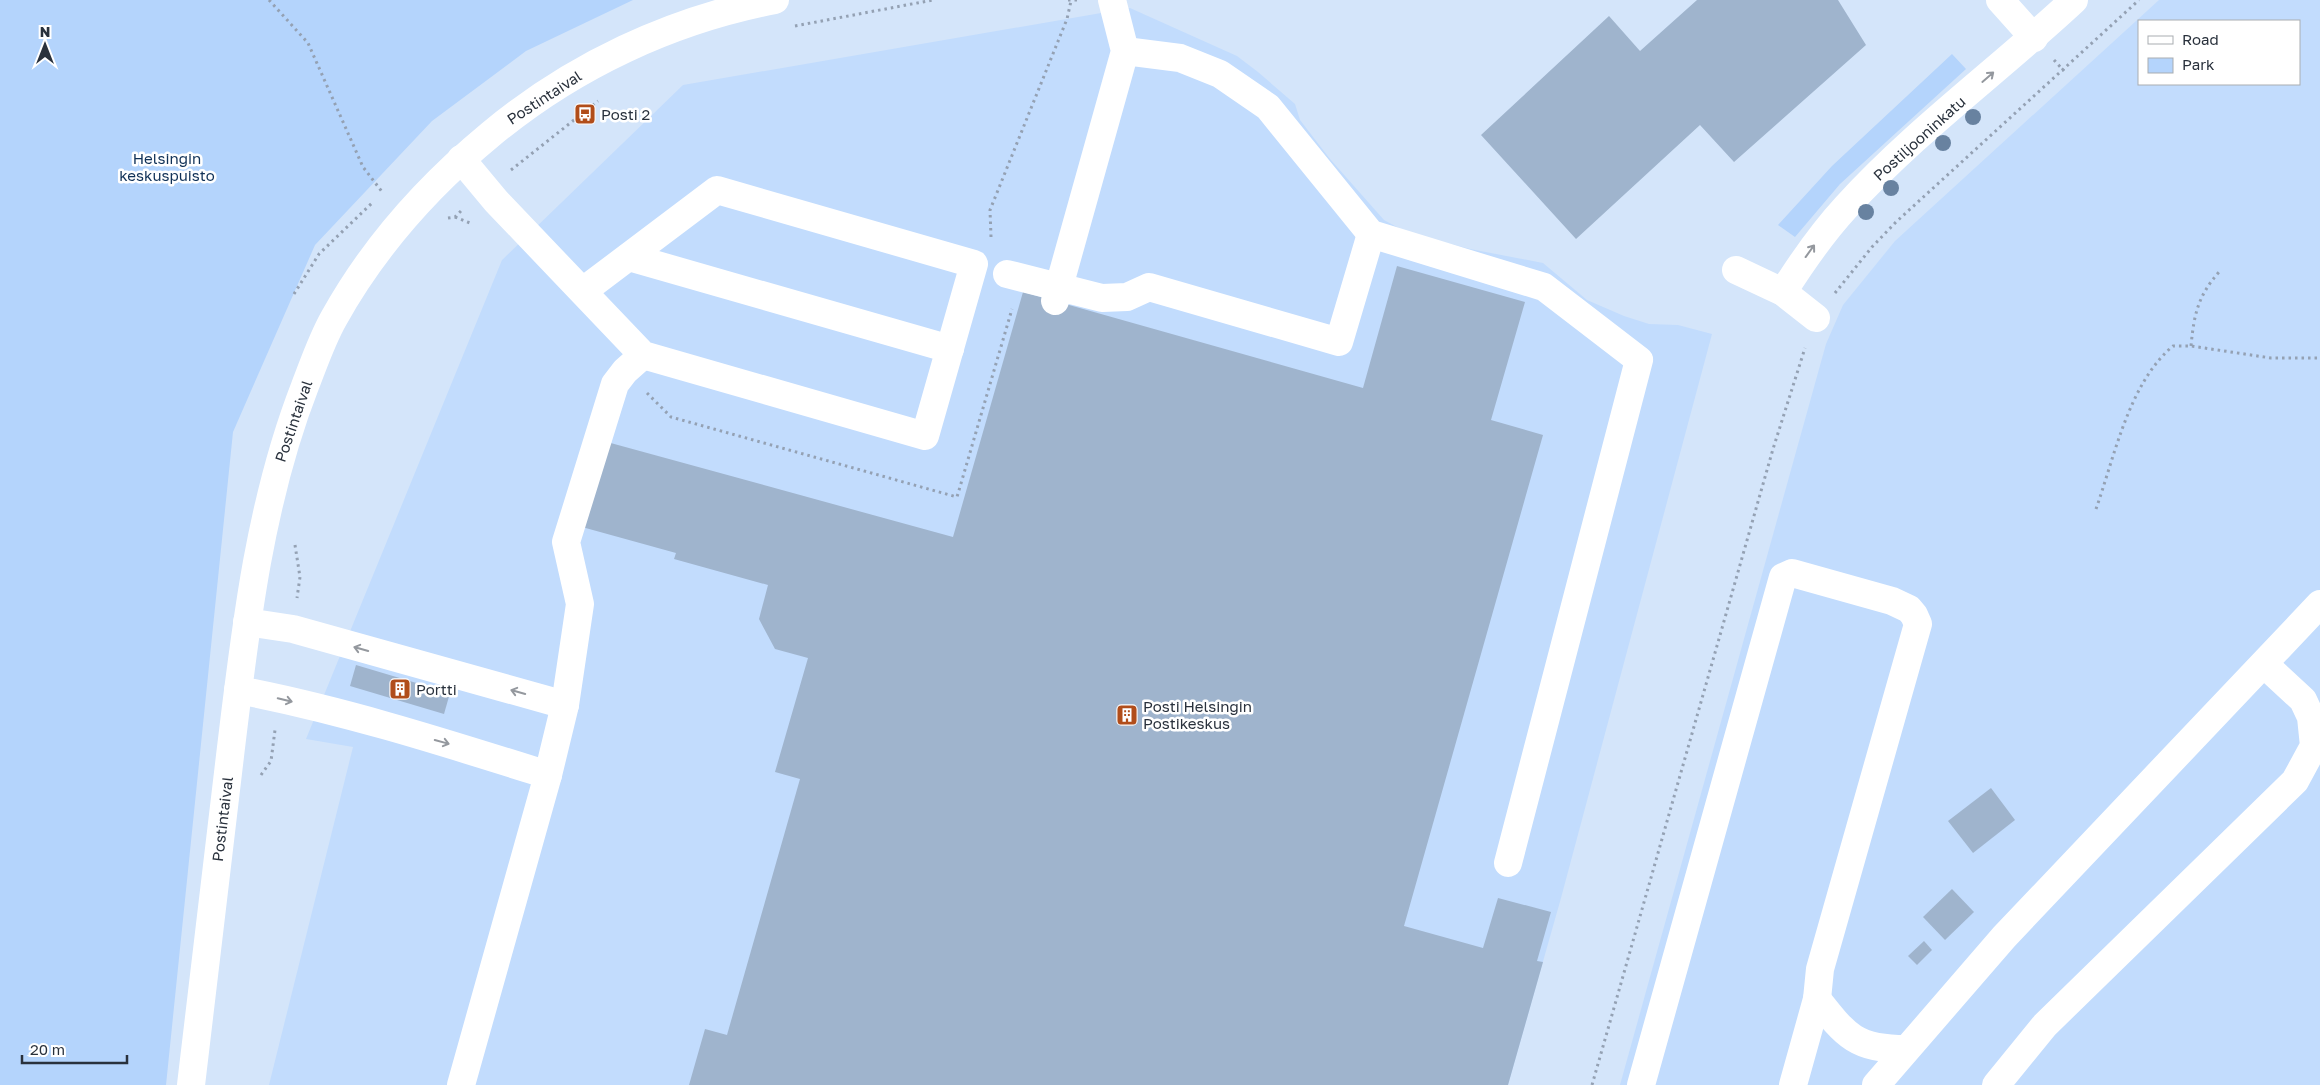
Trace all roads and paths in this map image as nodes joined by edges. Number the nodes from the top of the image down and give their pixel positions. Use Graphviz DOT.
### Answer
graph roads {
  1 [pos="269,0"];
  2 [pos="776,0"];
  3 [pos="933,0"];
  4 [pos="1068,0"];
  5 [pos="1077,0"];
  6 [pos="1112,0"];
  7 [pos="2000,0"];
  8 [pos="2074,0"];
  9 [pos="2139,0"];
  10 [pos="794,26"];
  11 [pos="2034,38"];
  12 [pos="1125,51"];
  13 [pos="604,96"];
  14 [pos="461,159"];
  15 [pos="486,188"];
  16 [pos="446,219"];
  17 [pos="1371,234"];
  18 [pos="629,257"];
  19 [pos="1736,270"];
  20 [pos="2219,272"];
  21 [pos="1007,274"];
  22 [pos="583,291"];
  23 [pos="1783,292"];
  24 [pos="294,294"];
  25 [pos="1055,301"];
  26 [pos="1816,318"];
  27 [pos="2191,346"];
  28 [pos="950,349"];
  29 [pos="643,355"];
  30 [pos="2320,358"];
  31 [pos="2096,509"];
  32 [pos="295,536"];
  33 [pos="2320,604"];
  34 [pos="247,622"];
  35 [pos="293,629"];
  36 [pos="2264,664"];
  37 [pos="238,690"];
  38 [pos="280,698"];
  39 [pos="565,706"];
  40 [pos="548,775"];
  41 [pos="260,778"];
  42 [pos="1508,863"];
  43 [pos="1817,999"];
  44 [pos="1906,1049"];
  45 [pos="191,1085"];
  46 [pos="461,1085"];
  47 [pos="1592,1085"];
  48 [pos="1641,1085"];
  49 [pos="1793,1085"];
  50 [pos="1876,1085"];
  51 [pos="1996,1085"];
  1 -- 24 [label="path"];
  2 -- 14 [label="street, Postintaival"];
  3 -- 10 [label="path"];
  4 -- 5 [label="path"];
  6 -- 12 [label="street"];
  7 -- 11 [label="street"];
  8 -- 11 [label="street, Postiljooninkatu"];
  9 -- 26 [label="path"];
  23 -- 11 [label="street, Postiljooninkatu, one-way"];
  12 -- 17 [label="street"];
  12 -- 25 [label="street"];
  13 -- 15 [label="path"];
  14 -- 15 [label="street"];
  14 -- 34 [label="street, Postintaival"];
  15 -- 16 [label="path"];
  15 -- 22 [label="street"];
  17 -- 21 [label="street"];
  17 -- 42 [label="street"];
  18 -- 22 [label="street"];
  18 -- 28 [label="street"];
  18 -- 28 [label="street"];
  19 -- 23 [label="street"];
  20 -- 27 [label="path"];
  22 -- 29 [label="street"];
  23 -- 26 [label="street"];
  26 -- 47 [label="path"];
  27 -- 30 [label="path"];
  27 -- 31 [label="path"];
  28 -- 29 [label="street"];
  29 -- 39 [label="street"];
  32 -- 35 [label="path"];
  33 -- 36 [label="street"];
  34 -- 35 [label="street"];
  34 -- 37 [label="street, Postintaival"];
  39 -- 35 [label="street, one-way"];
  36 -- 44 [label="street"];
  36 -- 51 [label="street"];
  37 -- 38 [label="street"];
  37 -- 45 [label="street, Postintaival"];
  38 -- 40 [label="street, one-way"];
  38 -- 41 [label="path"];
  39 -- 40 [label="street"];
  40 -- 46 [label="street"];
  43 -- 44 [label="street"];
  43 -- 48 [label="street"];
  43 -- 49 [label="street"];
  44 -- 50 [label="street"];
}
